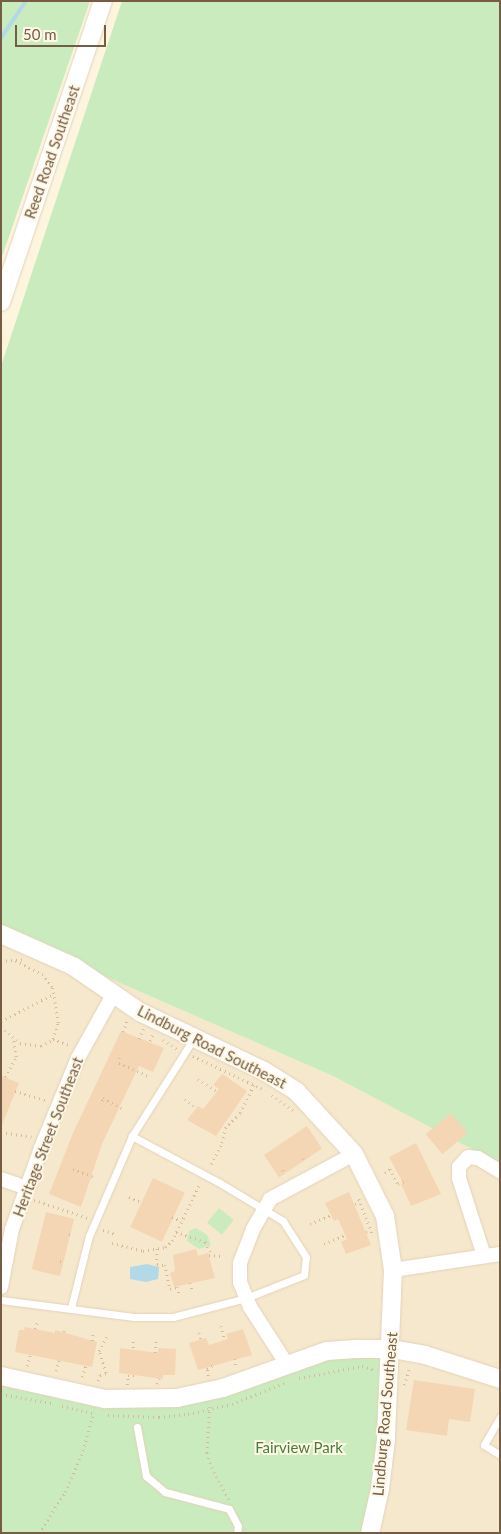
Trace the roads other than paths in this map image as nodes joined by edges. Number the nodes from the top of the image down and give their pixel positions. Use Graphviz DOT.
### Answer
graph roads {
  1 [pos="103,1"];
  2 [pos="1,302"];
  3 [pos="1,934"];
  4 [pos="114,993"];
  5 [pos="190,1046"];
  6 [pos="132,1136"];
  7 [pos="354,1154"];
  8 [pos="500,1171"];
  9 [pos="1,1178"];
  10 [pos="28,1194"];
  11 [pos="261,1211"];
  12 [pos="500,1254"];
  13 [pos="484,1256"];
  14 [pos="393,1270"];
  15 [pos="1,1287"];
  16 [pos="246,1298"];
  17 [pos="1,1300"];
  18 [pos="71,1308"];
  19 [pos="392,1349"];
  20 [pos="286,1363"];
  21 [pos="1,1376"];
  22 [pos="500,1379"];
  23 [pos="500,1417"];
  24 [pos="137,1427"];
  25 [pos="500,1455"];
  26 [pos="237,1529"];
  27 [pos="370,1533"];
  1 -- 2 [label="street, Reed Road Southeast"];
  3 -- 4 [label="street, Lindburg Road Southeast"];
  4 -- 5 [label="street, Lindburg Road Southeast"];
  4 -- 10 [label="street, Heritage Street Southeast"];
  5 -- 6 [label="lane"];
  5 -- 7 [label="street, Lindburg Road Southeast"];
  6 -- 11 [label="lane"];
  6 -- 18 [label="lane"];
  7 -- 11 [label="street"];
  7 -- 14 [label="street, Lindburg Road Southeast"];
  8 -- 13 [label="street"];
  9 -- 10 [label="street"];
  10 -- 15 [label="street, Heritage Street Southeast"];
  11 -- 16 [label="street"];
  11 -- 16 [label="lane"];
  12 -- 13 [label="street"];
  13 -- 14 [label="street"];
  14 -- 19 [label="street, Lindburg Road Southeast"];
  16 -- 18 [label="lane"];
  16 -- 20 [label="street"];
  17 -- 18 [label="lane"];
  19 -- 20 [label="street"];
  19 -- 22 [label="street"];
  19 -- 27 [label="street, Lindburg Road Southeast"];
  20 -- 21 [label="street"];
  23 -- 25 [label="lane"];
  24 -- 26 [label="lane"];
}
